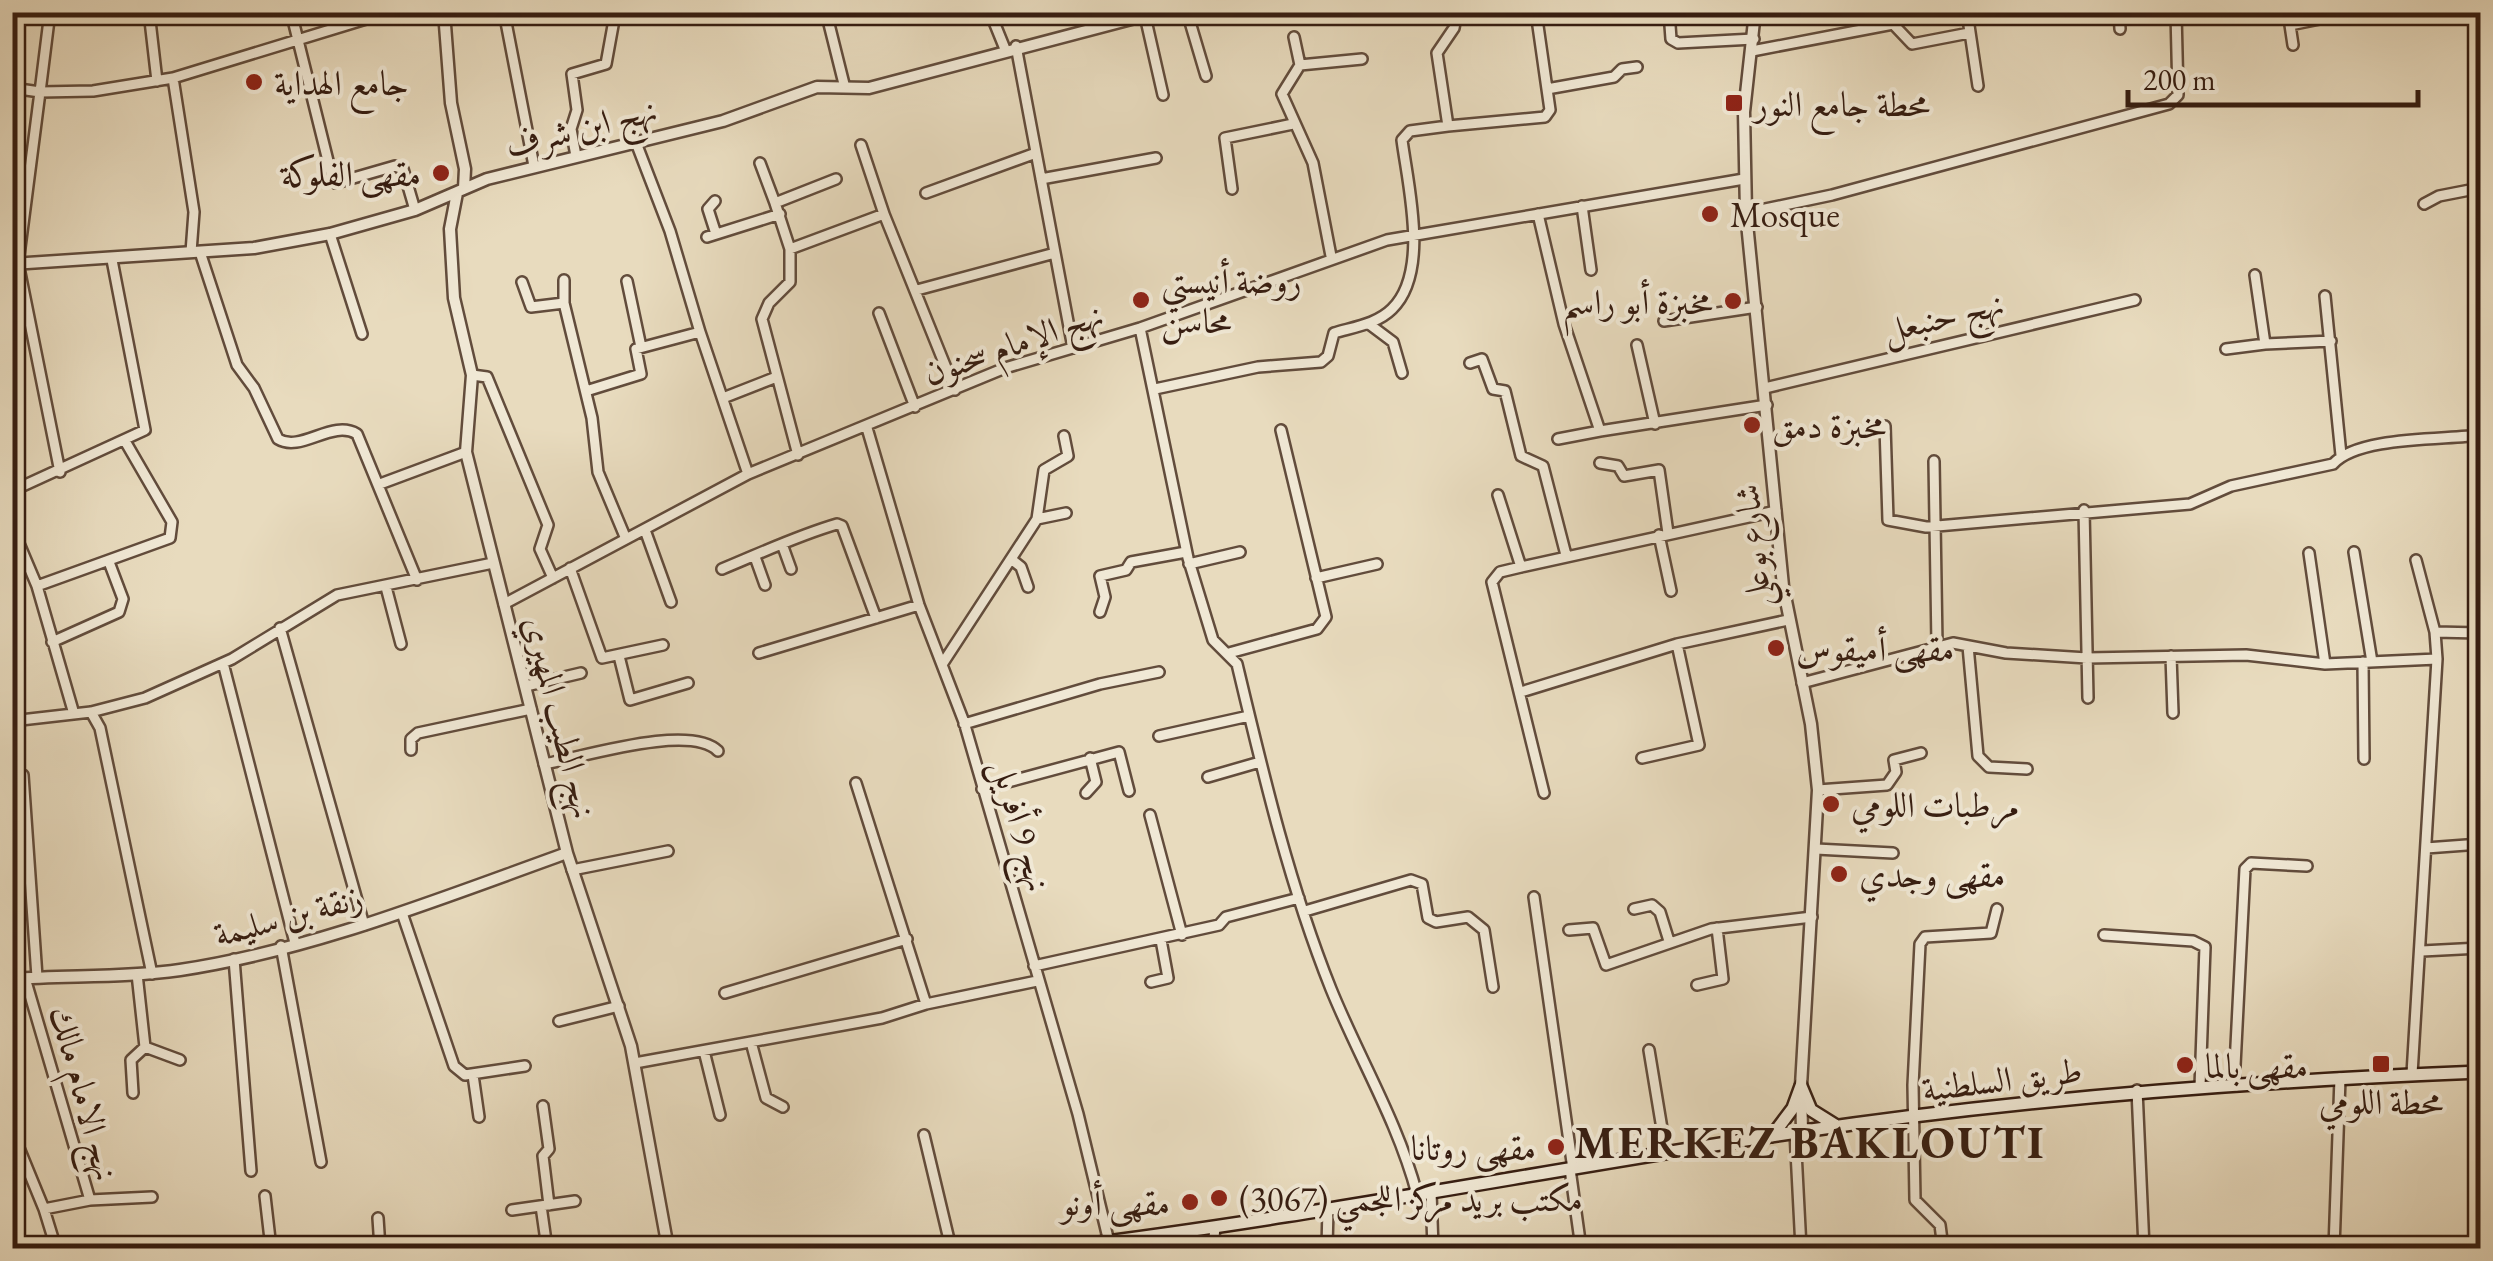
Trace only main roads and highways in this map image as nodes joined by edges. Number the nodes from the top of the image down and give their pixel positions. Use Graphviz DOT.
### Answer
graph roads {
  1 [pos="2480,1072"];
  2 [pos="1844,1126"];
  3 [pos="1772,1136"];
  4 [pos="1059,1248"];
  1 -- 2 [label="main road, طريق السلطنية"];
  2 -- 3 [label="main road, طريق السلطنية"];
  2 -- 3 [label="main road"];
  3 -- 4 [label="main road, طريق السلطنية"];
}
